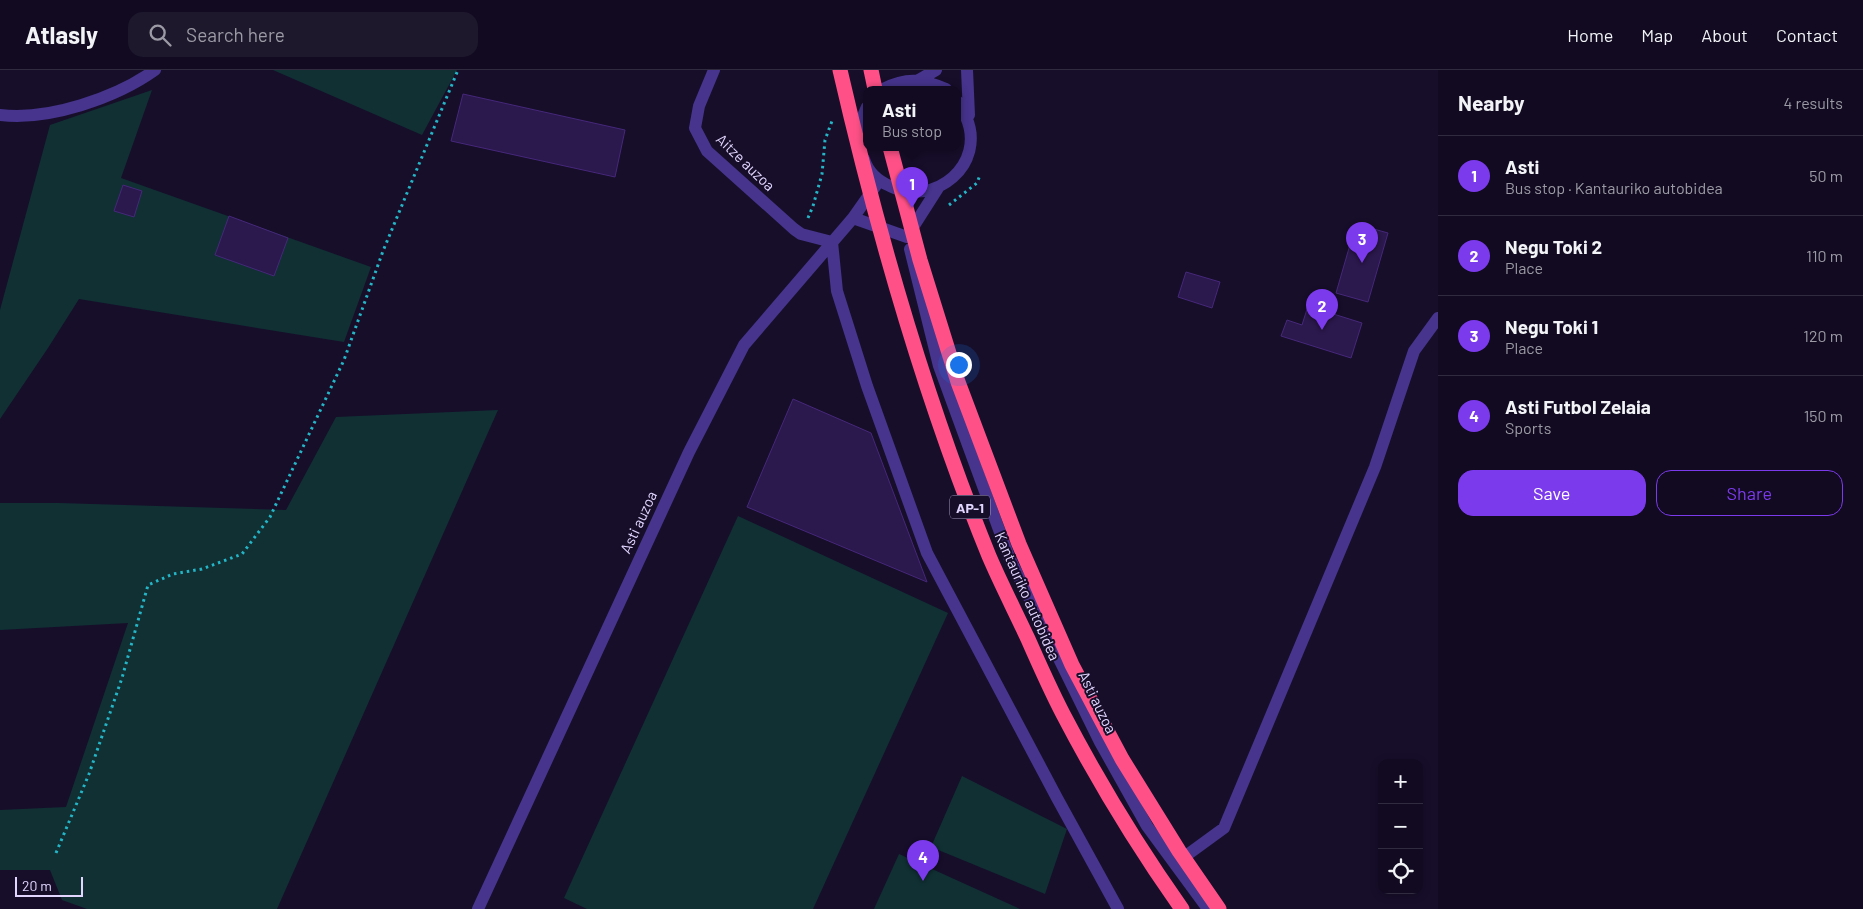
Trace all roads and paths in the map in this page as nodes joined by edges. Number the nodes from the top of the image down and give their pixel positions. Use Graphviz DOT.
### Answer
graph roads {
  1 [pos="155,70"];
  2 [pos="458,70"];
  3 [pos="714,70"];
  4 [pos="840,70"];
  5 [pos="871,70"];
  6 [pos="936,70"];
  7 [pos="967,70"];
  8 [pos="917,81"];
  9 [pos="875,86"];
  10 [pos="892,86"];
  11 [pos="938,86"];
  12 [pos="961,105"];
  13 [pos="0,116"];
  14 [pos="863,116"];
  15 [pos="833,118"];
  16 [pos="970,125"];
  17 [pos="891,151"];
  18 [pos="879,181"];
  19 [pos="938,188"];
  20 [pos="901,192"];
  21 [pos="853,218"];
  22 [pos="801,234"];
  23 [pos="907,237"];
  24 [pos="832,242"];
  25 [pos="1438,318"];
  26 [pos="56,853"];
  27 [pos="1174,865"];
  28 [pos="478,909"];
  29 [pos="1118,909"];
  30 [pos="1182,909"];
  31 [pos="1208,909"];
  32 [pos="1220,909"];
  1 -- 13 [label="street"];
  2 -- 26 [label="path"];
  3 -- 22 [label="street, Aitze auzoa"];
  4 -- 30 [label="highway, Kantauriko autobidea / AP-1, bridge"];
  5 -- 9 [label="highway"];
  6 -- 8 [label="street"];
  7 -- 16 [label="street"];
  8 -- 10 [label="street"];
  8 -- 11 [label="street"];
  12 -- 16 [label="street"];
  14 -- 18 [label="street"];
  15 -- 22 [label="path"];
  16 -- 19 [label="street"];
  17 -- 32 [label="highway, Kantauriko autobidea / AP-1, bridge"];
  18 -- 20 [label="street"];
  18 -- 21 [label="street, Asti auzoa"];
  19 -- 20 [label="street"];
  19 -- 23 [label="street"];
  20 -- 23 [label="street"];
  21 -- 23 [label="street"];
  21 -- 24 [label="street, Asti auzoa"];
  22 -- 24 [label="street, Aitze auzoa"];
  23 -- 27 [label="street, Asti auzoa"];
  24 -- 28 [label="street, Asti auzoa"];
  24 -- 29 [label="street"];
  25 -- 27 [label="street"];
  27 -- 31 [label="street, Asti auzoa"];
}
